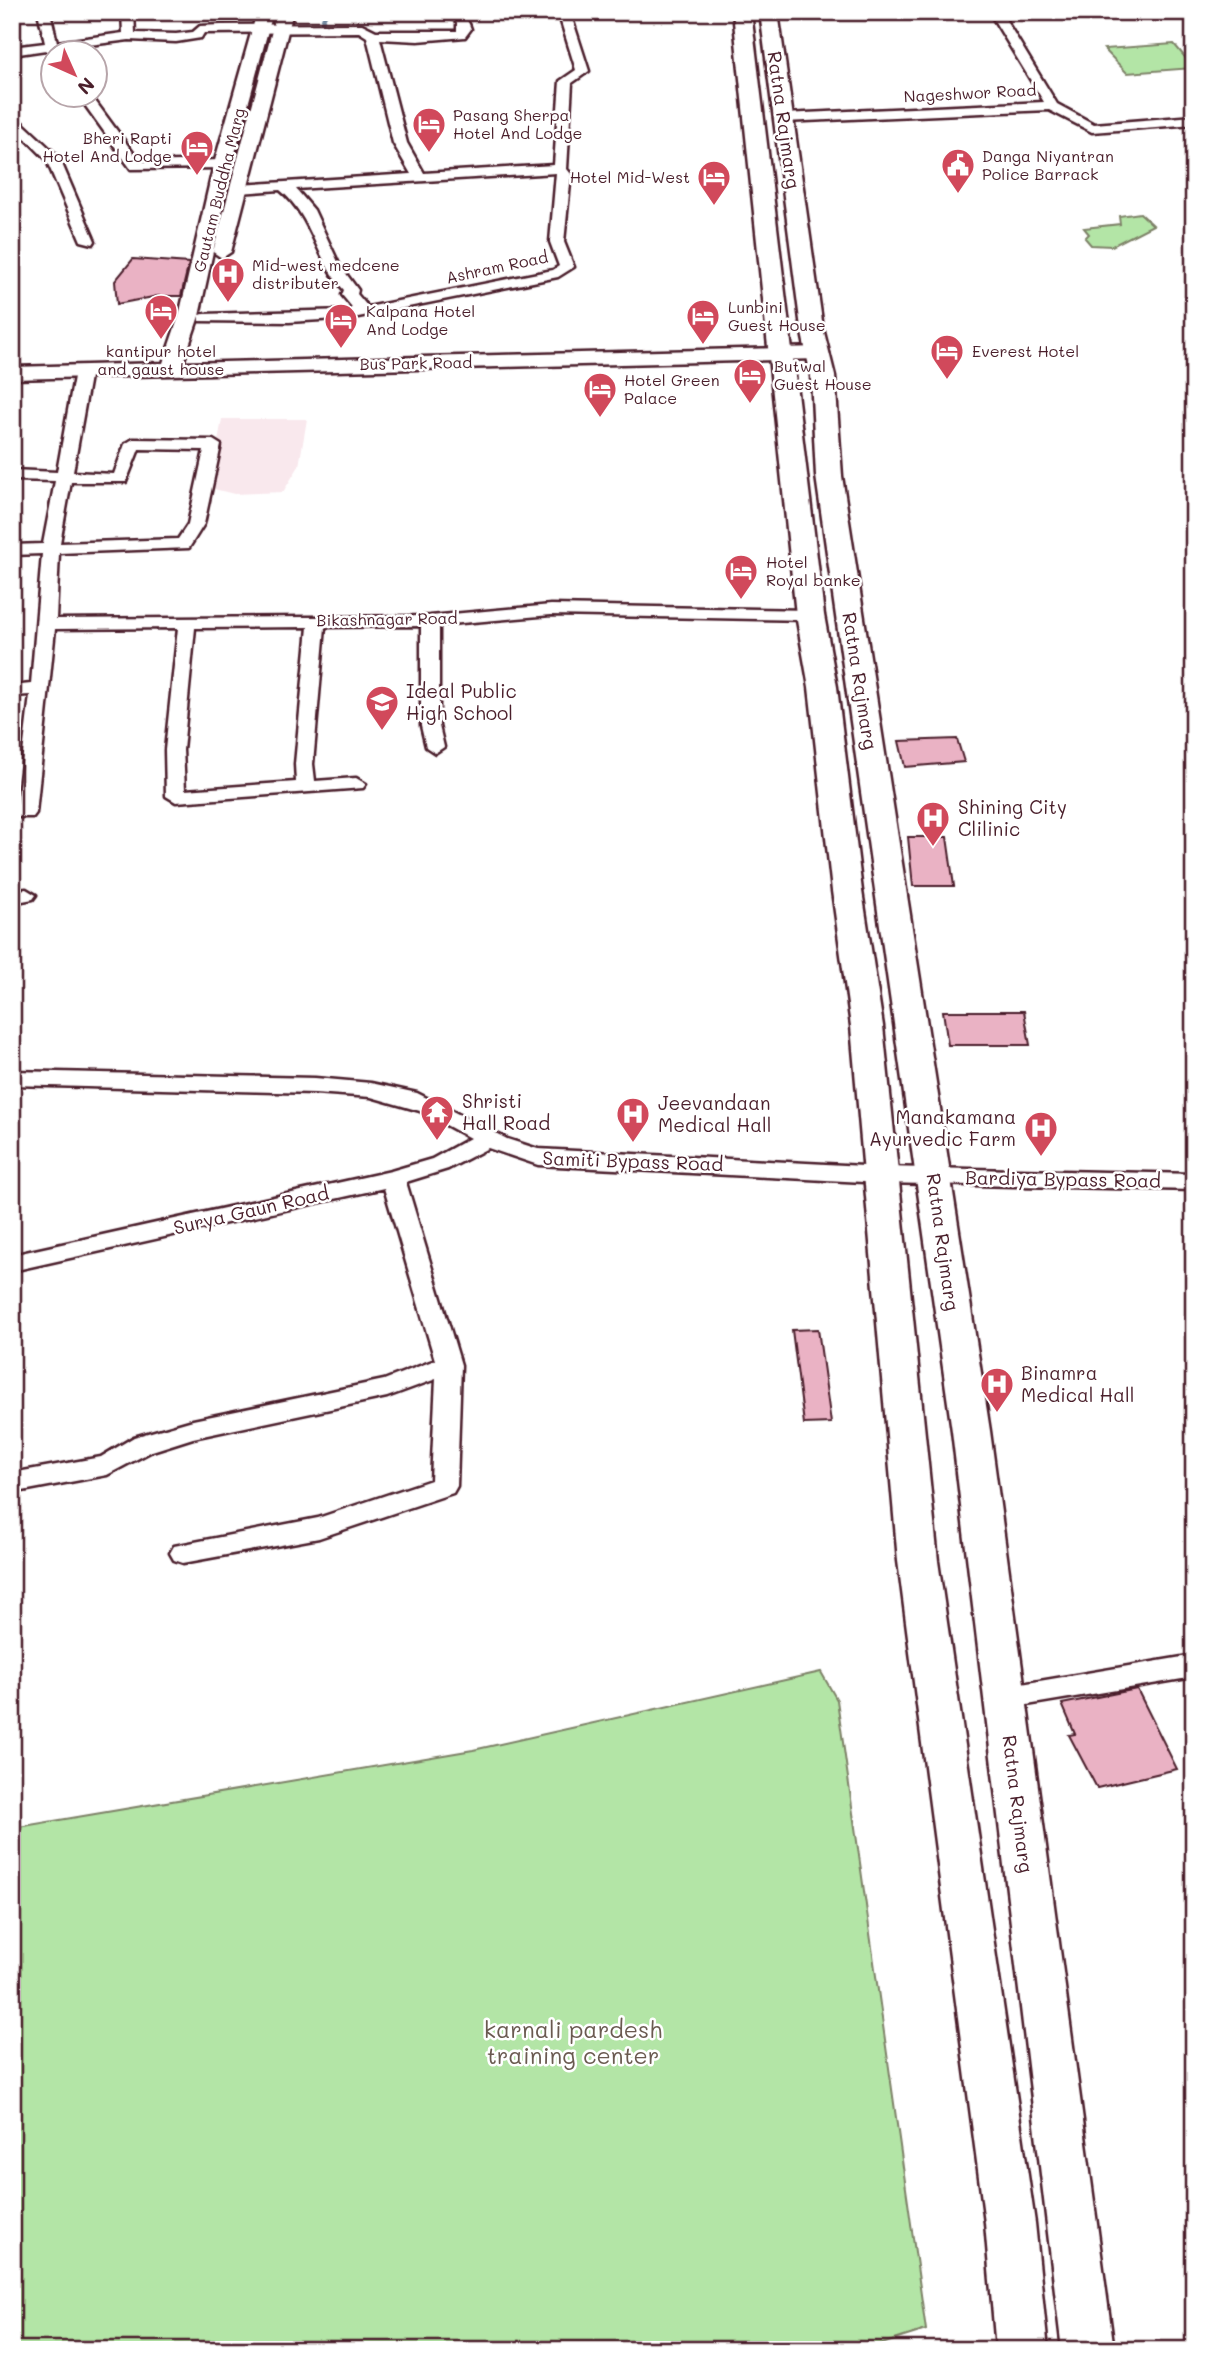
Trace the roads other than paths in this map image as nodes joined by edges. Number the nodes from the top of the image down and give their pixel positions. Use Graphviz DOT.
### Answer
graph roads {
  1 [pos="44,12"];
  2 [pos="128,12"];
  3 [pos="199,12"];
  4 [pos="448,12"];
  5 [pos="564,12"];
  6 [pos="741,12"];
  7 [pos="769,12"];
  8 [pos="995,12"];
  9 [pos="1188,12"];
  10 [pos="1194,16"];
  11 [pos="283,20"];
  12 [pos="262,21"];
  13 [pos="200,30"];
  14 [pos="373,35"];
  15 [pos="130,36"];
  16 [pos="49,38"];
  17 [pos="108,40"];
  18 [pos="38,50"];
  19 [pos="12,51"];
  20 [pos="1051,106"];
  21 [pos="93,108"];
  22 [pos="12,117"];
  23 [pos="784,118"];
  24 [pos="1194,120"];
  25 [pos="223,164"];
  26 [pos="560,169"];
  27 [pos="420,177"];
  28 [pos="283,186"];
  29 [pos="239,189"];
  30 [pos="88,241"];
  31 [pos="353,314"];
  32 [pos="204,318"];
  33 [pos="819,352"];
  34 [pos="196,355"];
  35 [pos="780,355"];
  36 [pos="171,368"];
  37 [pos="83,371"];
  38 [pos="12,373"];
  39 [pos="12,475"];
  40 [pos="64,478"];
  41 [pos="51,549"];
  42 [pos="12,550"];
  43 [pos="810,615"];
  44 [pos="317,620"];
  45 [pos="430,621"];
  46 [pos="187,622"];
  47 [pos="47,624"];
  48 [pos="861,685"];
  49 [pos="823,687"];
  50 [pos="38,689"];
  51 [pos="12,691"];
  52 [pos="435,747"];
  53 [pos="356,783"];
  54 [pos="306,787"];
  55 [pos="26,813"];
  56 [pos="12,1077"];
  57 [pos="485,1140"];
  58 [pos="883,1175"];
  59 [pos="933,1176"];
  60 [pos="393,1178"];
  61 [pos="1194,1182"];
  62 [pos="12,1264"];
  63 [pos="449,1365"];
  64 [pos="12,1483"];
  65 [pos="183,1553"];
  66 [pos="1194,1666"];
  67 [pos="1004,1698"];
  68 [pos="1022,2350"];
  69 [pos="1088,2350"];
  1 -- 16 [label="street"];
  2 -- 15 [label="street"];
  3 -- 13 [label="street"];
  4 -- 14 [label="street"];
  5 -- 26 [label="street, Ashram Road"];
  6 -- 35 [label="highway, Ratna Rajmarg"];
  7 -- 23 [label="highway, Ratna Rajmarg"];
  8 -- 20 [label="street"];
  9 -- 10 [label="street"];
  11 -- 12 [label="street"];
  11 -- 14 [label="street"];
  11 -- 29 [label="main road"];
  12 -- 13 [label="street"];
  12 -- 25 [label="main road, Gautam Buddha Marg"];
  13 -- 15 [label="street"];
  14 -- 27 [label="street"];
  15 -- 17 [label="street"];
  18 -- 19 [label="street"];
  20 -- 23 [label="street, Nageshwor Road"];
  20 -- 24 [label="street, Nageshwor Road"];
  21 -- 25 [label="street"];
  22 -- 30 [label="street"];
  23 -- 33 [label="highway, Ratna Rajmarg"];
  25 -- 36 [label="main road, Gautam Buddha Marg"];
  26 -- 27 [label="street"];
  26 -- 31 [label="street, Ashram Road"];
  27 -- 28 [label="street"];
  28 -- 29 [label="street"];
  28 -- 31 [label="street"];
  29 -- 32 [label="main road"];
  31 -- 32 [label="street, Ashram Road"];
  32 -- 34 [label="main road"];
  33 -- 35 [label="main road, Bus Park Road"];
  33 -- 48 [label="highway, Ratna Rajmarg"];
  34 -- 35 [label="main road, Bus Park Road"];
  34 -- 36 [label="main road, Bus Park Road"];
  35 -- 43 [label="highway, Ratna Rajmarg"];
  36 -- 37 [label="main road, Bus Park Road"];
  37 -- 38 [label="main road, Bus Park Road"];
  37 -- 40 [label="street"];
  39 -- 40 [label="street"];
  40 -- 41 [label="street"];
  40 -- 41 [label="street"];
  41 -- 42 [label="street"];
  41 -- 47 [label="street"];
  43 -- 45 [label="street, Bikashnagar Road"];
  43 -- 49 [label="highway, Ratna Rajmarg"];
  44 -- 45 [label="street, Bikashnagar Road"];
  44 -- 46 [label="street, Bikashnagar Road"];
  44 -- 54 [label="street"];
  45 -- 52 [label="street"];
  46 -- 47 [label="street, Bikashnagar Road"];
  46 -- 54 [label="street"];
  47 -- 50 [label="street"];
  48 -- 49 [label="highway"];
  48 -- 59 [label="highway, Ratna Rajmarg"];
  49 -- 58 [label="highway, Ratna Rajmarg"];
  50 -- 51 [label="street"];
  50 -- 55 [label="street"];
  53 -- 54 [label="street"];
  56 -- 57 [label="street, Samiti Bypass Road"];
  57 -- 58 [label="street, Samiti Bypass Road"];
  57 -- 60 [label="street, Surya Gaun Road"];
  58 -- 59 [label="street, Samiti Bypass Road"];
  58 -- 68 [label="highway, Ratna Rajmarg"];
  59 -- 61 [label="street, Bardiya Bypass Road"];
  59 -- 67 [label="highway, Ratna Rajmarg"];
  60 -- 62 [label="street, Surya Gaun Road"];
  60 -- 63 [label="street"];
  63 -- 64 [label="street"];
  63 -- 65 [label="street"];
  66 -- 67 [label="street"];
  67 -- 69 [label="highway, Ratna Rajmarg"];
}
